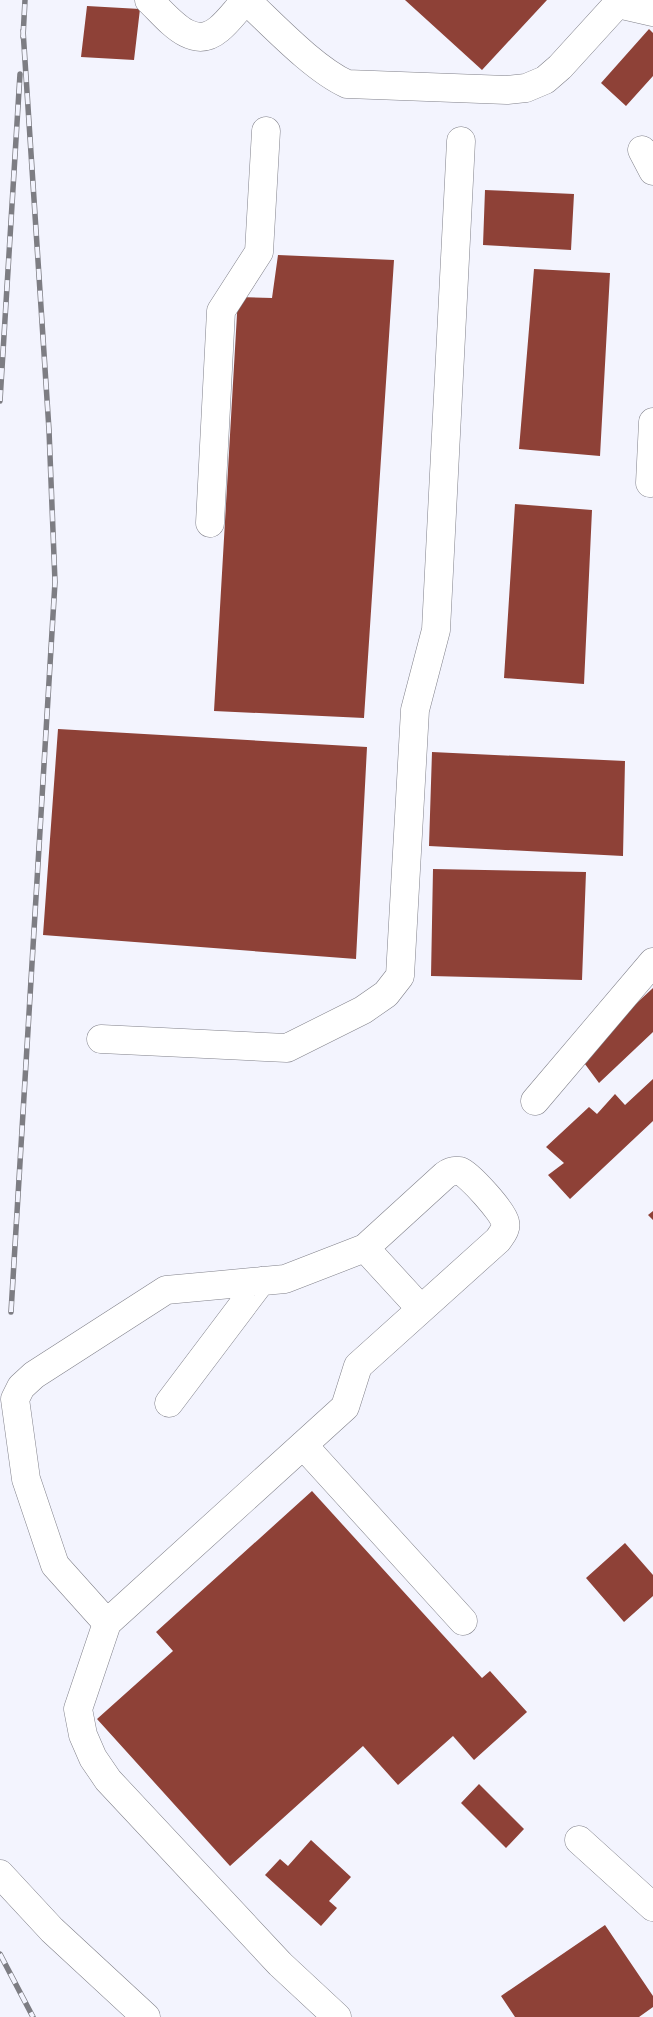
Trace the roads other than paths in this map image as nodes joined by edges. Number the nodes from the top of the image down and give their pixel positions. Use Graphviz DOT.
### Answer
graph roads {
  1 [pos="148,0"];
  2 [pos="620,2"];
  3 [pos="653,12"];
  4 [pos="266,131"];
  5 [pos="461,141"];
  6 [pos="653,422"];
  7 [pos="650,483"];
  8 [pos="210,523"];
  9 [pos="653,962"];
  10 [pos="101,1039"];
  11 [pos="535,1101"];
  12 [pos="365,1248"];
  13 [pos="261,1281"];
  14 [pos="421,1309"];
  15 [pos="169,1403"];
  16 [pos="303,1445"];
  17 [pos="463,1621"];
  18 [pos="107,1622"];
  19 [pos="579,1840"];
  20 [pos="0,1874"];
  21 [pos="653,1907"];
  22 [pos="146,2017"];
  23 [pos="337,2017"];
  1 -- 2 [label="lane"];
  2 -- 3 [label="lane"];
  4 -- 8 [label="lane"];
  5 -- 10 [label="lane"];
  6 -- 7 [label="lane"];
  9 -- 11 [label="lane"];
  12 -- 13 [label="lane"];
  12 -- 14 [label="lane"];
  12 -- 14 [label="lane"];
  13 -- 15 [label="lane"];
  13 -- 18 [label="lane"];
  14 -- 16 [label="lane"];
  16 -- 17 [label="lane"];
  16 -- 18 [label="lane"];
  18 -- 23 [label="lane"];
  19 -- 21 [label="lane"];
  20 -- 22 [label="lane"];
}
